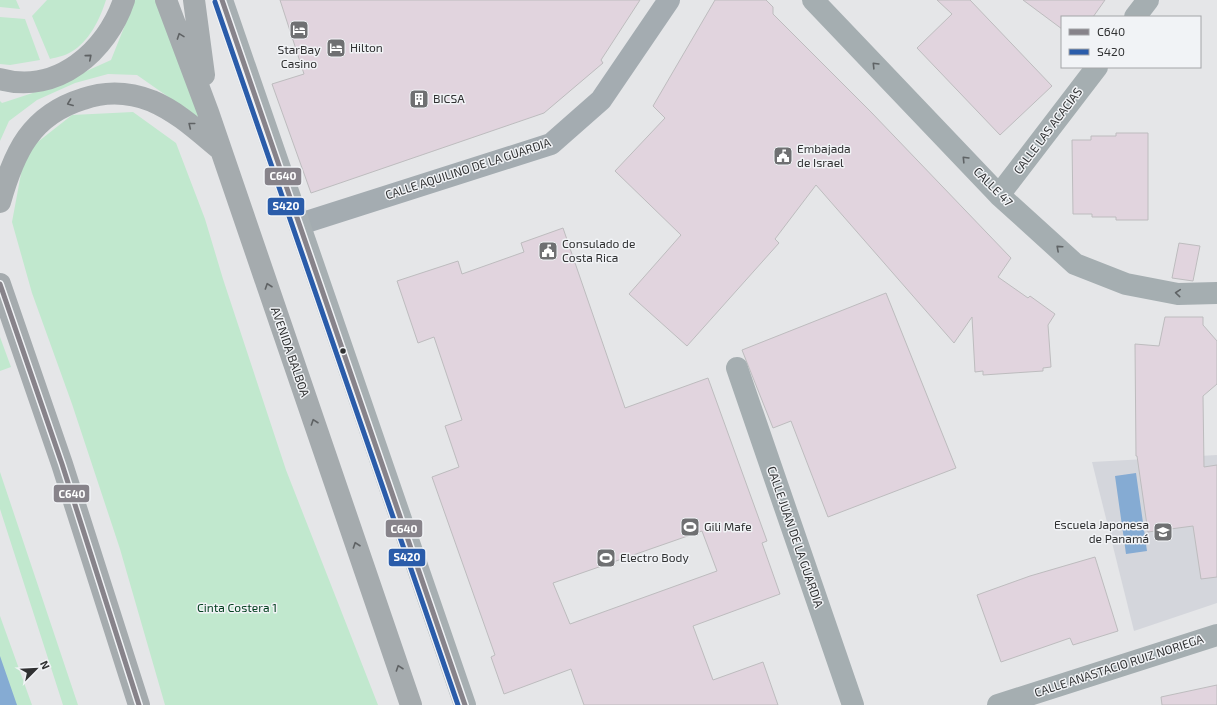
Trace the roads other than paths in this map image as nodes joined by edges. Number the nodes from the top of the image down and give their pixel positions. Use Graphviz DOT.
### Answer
graph roads {
  1 [pos="124,0"];
  2 [pos="166,0"];
  3 [pos="194,0"];
  4 [pos="222,0"];
  5 [pos="669,0"];
  6 [pos="813,0"];
  7 [pos="1148,0"];
  8 [pos="1136,16"];
  9 [pos="1096,68"];
  10 [pos="0,79"];
  11 [pos="208,112"];
  12 [pos="221,150"];
  13 [pos="999,195"];
  14 [pos="0,202"];
  15 [pos="300,224"];
  16 [pos="0,284"];
  17 [pos="1217,293"];
  18 [pos="737,368"];
  19 [pos="1217,634"];
  20 [pos="138,705"];
  21 [pos="411,705"];
  22 [pos="465,705"];
  23 [pos="853,705"];
  24 [pos="998,705"];
  10 -- 1 [label="highway, one-way"];
  11 -- 2 [label="highway, AVENIDA BALBOA, one-way"];
  3 -- 11 [label="highway"];
  4 -- 15 [label="main road"];
  5 -- 15 [label="street, CALLE AQUILINO DE LA GUARDIA"];
  13 -- 6 [label="street, CALLE 47, one-way"];
  7 -- 8 [label="street"];
  9 -- 13 [label="street, CALLE LAS ACACIAS"];
  11 -- 12 [label="highway, AVENIDA BALBOA"];
  12 -- 14 [label="highway, one-way"];
  21 -- 12 [label="highway, AVENIDA BALBOA, one-way"];
  17 -- 13 [label="street, CALLE 47, one-way"];
  15 -- 22 [label="main road"];
  16 -- 20 [label="highway"];
  18 -- 23 [label="street, CALLE JUAN DE LA GUARDIA"];
  19 -- 24 [label="street, CALLE ANASTACIO RUIZ NORIEGA"];
}
